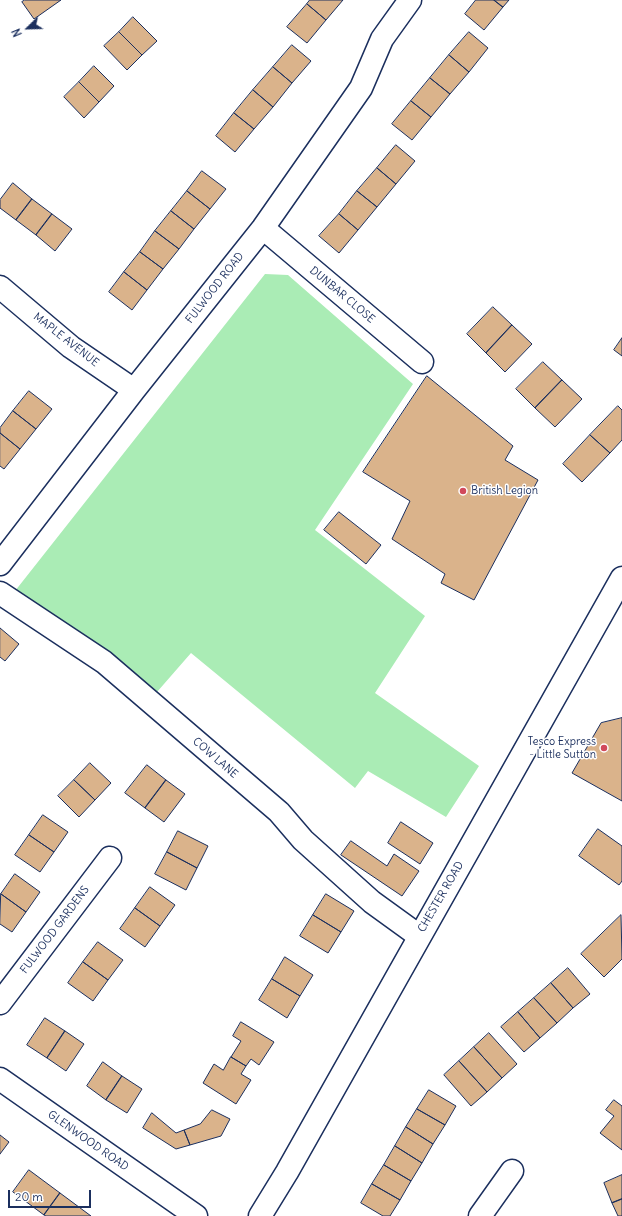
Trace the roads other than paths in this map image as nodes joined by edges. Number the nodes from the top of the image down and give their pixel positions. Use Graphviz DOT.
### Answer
graph roads {
  1 [pos="410,0"];
  2 [pos="263,228"];
  3 [pos="0,287"];
  4 [pos="422,362"];
  5 [pos="134,390"];
  6 [pos="0,564"];
  7 [pos="622,578"];
  8 [pos="0,593"];
  9 [pos="110,858"];
  10 [pos="419,936"];
  11 [pos="0,1003"];
  12 [pos="0,1079"];
  13 [pos="512,1171"];
  14 [pos="196,1216"];
  15 [pos="260,1216"];
  16 [pos="480,1216"];
  1 -- 2 [label="street, FULWOOD ROAD"];
  2 -- 4 [label="street, DUNBAR CLOSE"];
  2 -- 5 [label="street, FULWOOD ROAD"];
  3 -- 5 [label="street, MAPLE AVENUE"];
  5 -- 6 [label="street, FULWOOD ROAD"];
  7 -- 10 [label="street, CHESTER ROAD"];
  8 -- 10 [label="street, COW LANE"];
  9 -- 11 [label="street, FULWOOD GARDENS"];
  10 -- 15 [label="street, CHESTER ROAD"];
  12 -- 14 [label="street, GLENWOOD ROAD"];
  13 -- 16 [label="street"];
}
